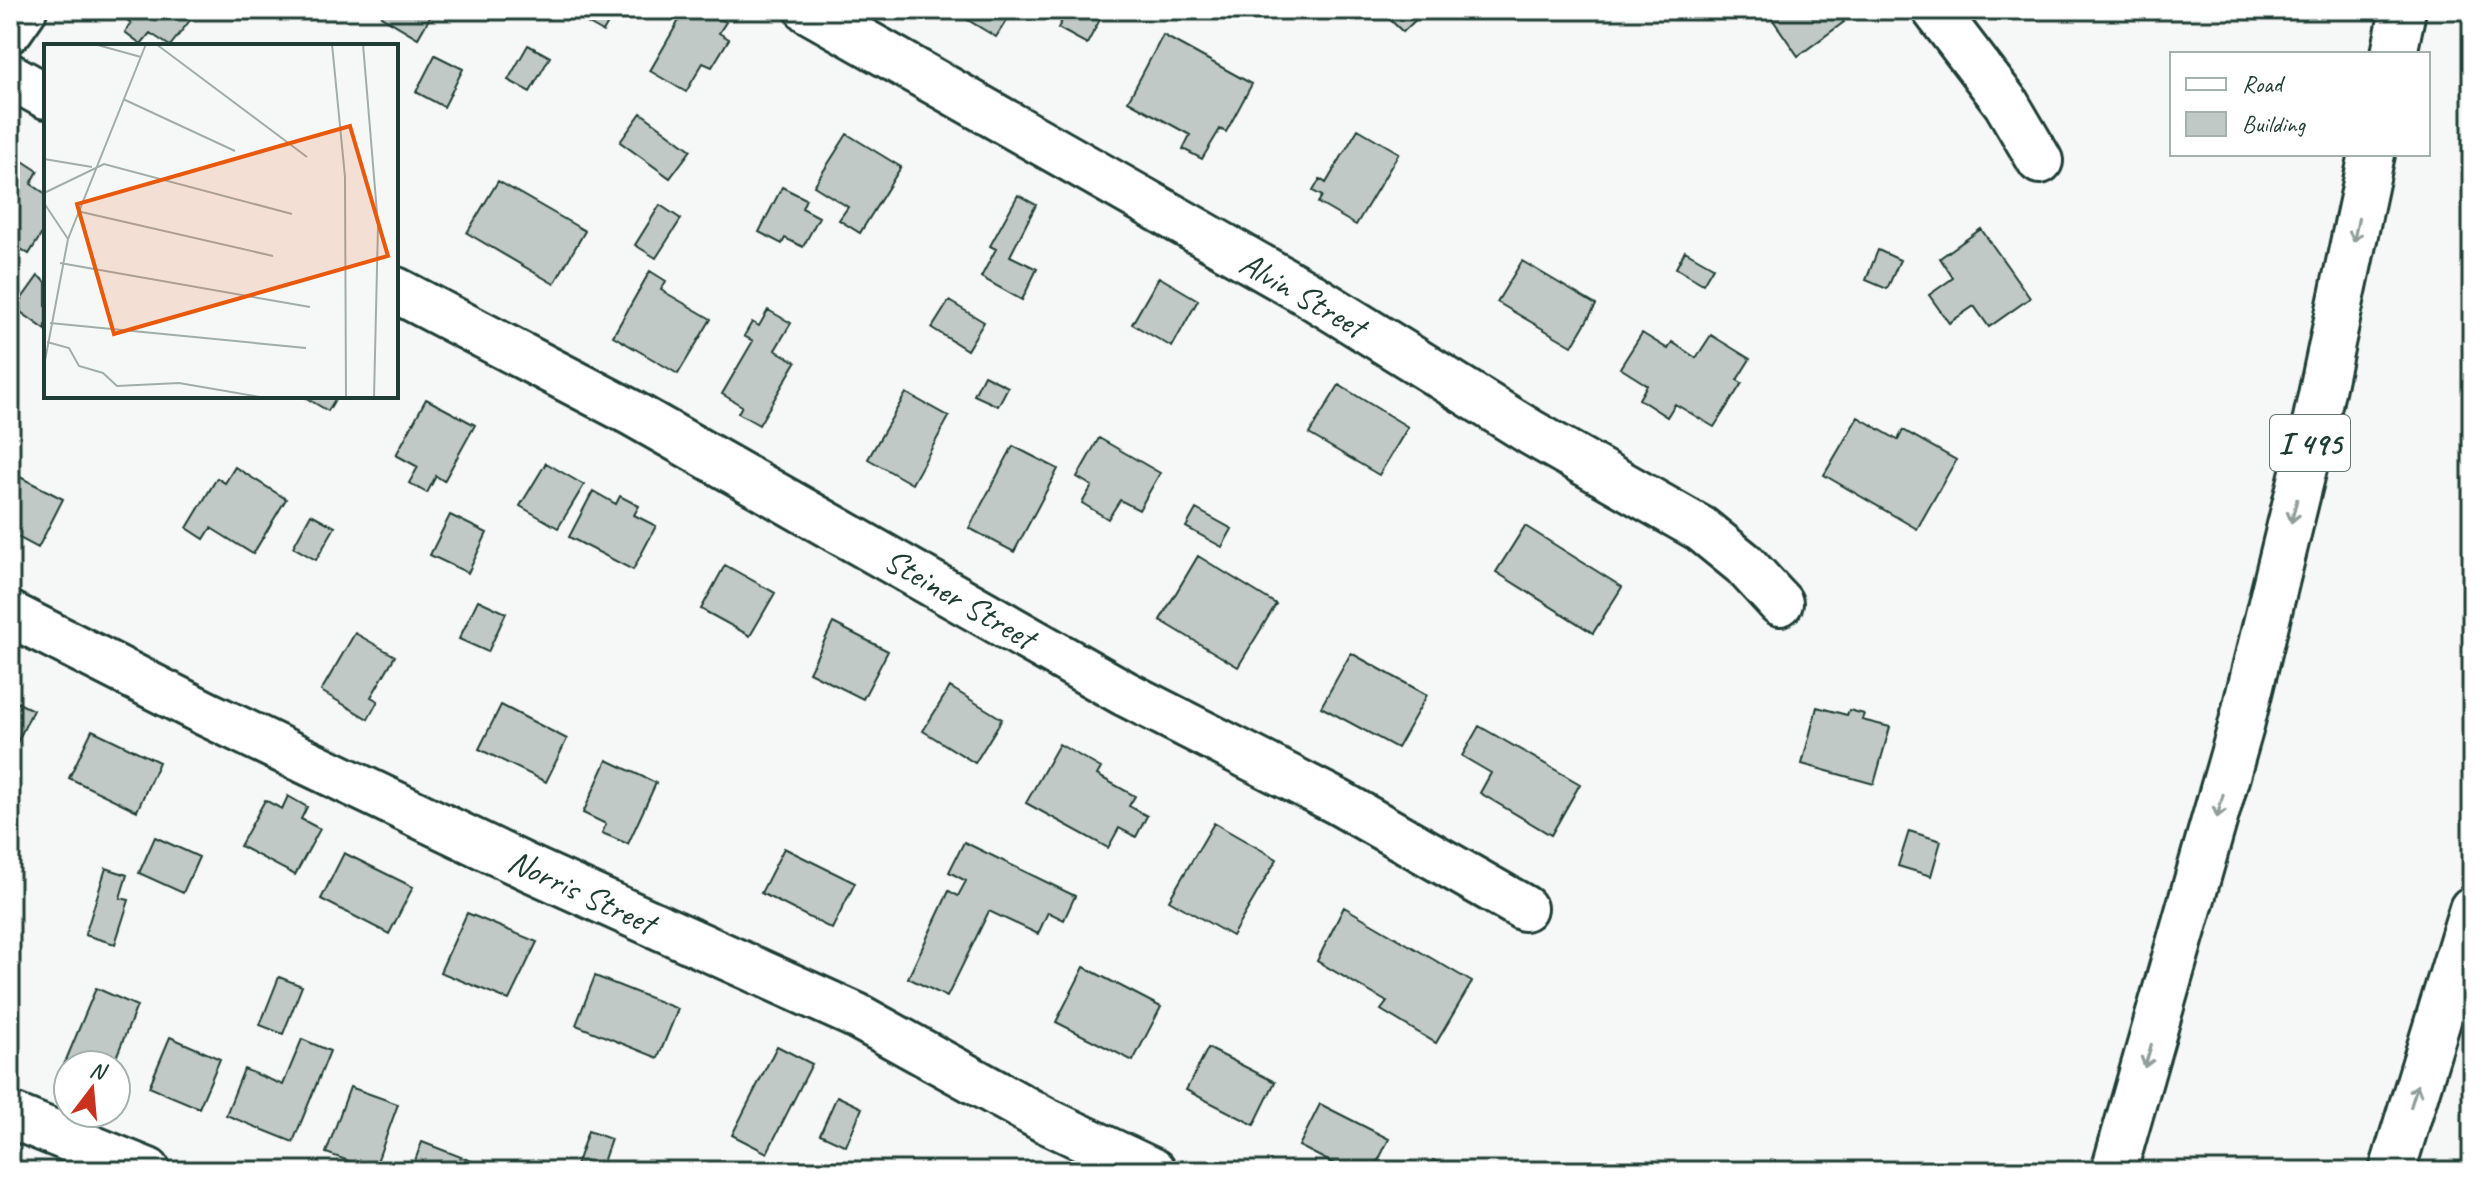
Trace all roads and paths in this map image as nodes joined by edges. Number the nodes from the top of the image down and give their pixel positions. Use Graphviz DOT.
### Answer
graph roads {
  1 [pos="24,10"];
  2 [pos="808,10"];
  3 [pos="1935,10"];
  4 [pos="2403,10"];
  5 [pos="10,30"];
  6 [pos="2394,52"];
  7 [pos="10,76"];
  8 [pos="44,95"];
  9 [pos="2372,156"];
  10 [pos="2040,161"];
  11 [pos="398,291"];
  12 [pos="1780,603"];
  13 [pos="10,614"];
  14 [pos="1524,908"];
  15 [pos="2472,909"];
  16 [pos="10,1115"];
  17 [pos="148,1171"];
  18 [pos="1153,1171"];
  19 [pos="2114,1171"];
  20 [pos="2392,1171"];
  1 -- 5 [label="main road"];
  2 -- 12 [label="main road, Alvin Street"];
  3 -- 10 [label="main road"];
  4 -- 6 [label="main road"];
  7 -- 8 [label="main road"];
  9 -- 19 [label="main road, I 495, one-way"];
  11 -- 14 [label="main road, Steiner Street"];
  13 -- 18 [label="main road, Norris Street"];
  20 -- 15 [label="main road, one-way"];
  16 -- 17 [label="main road"];
}
